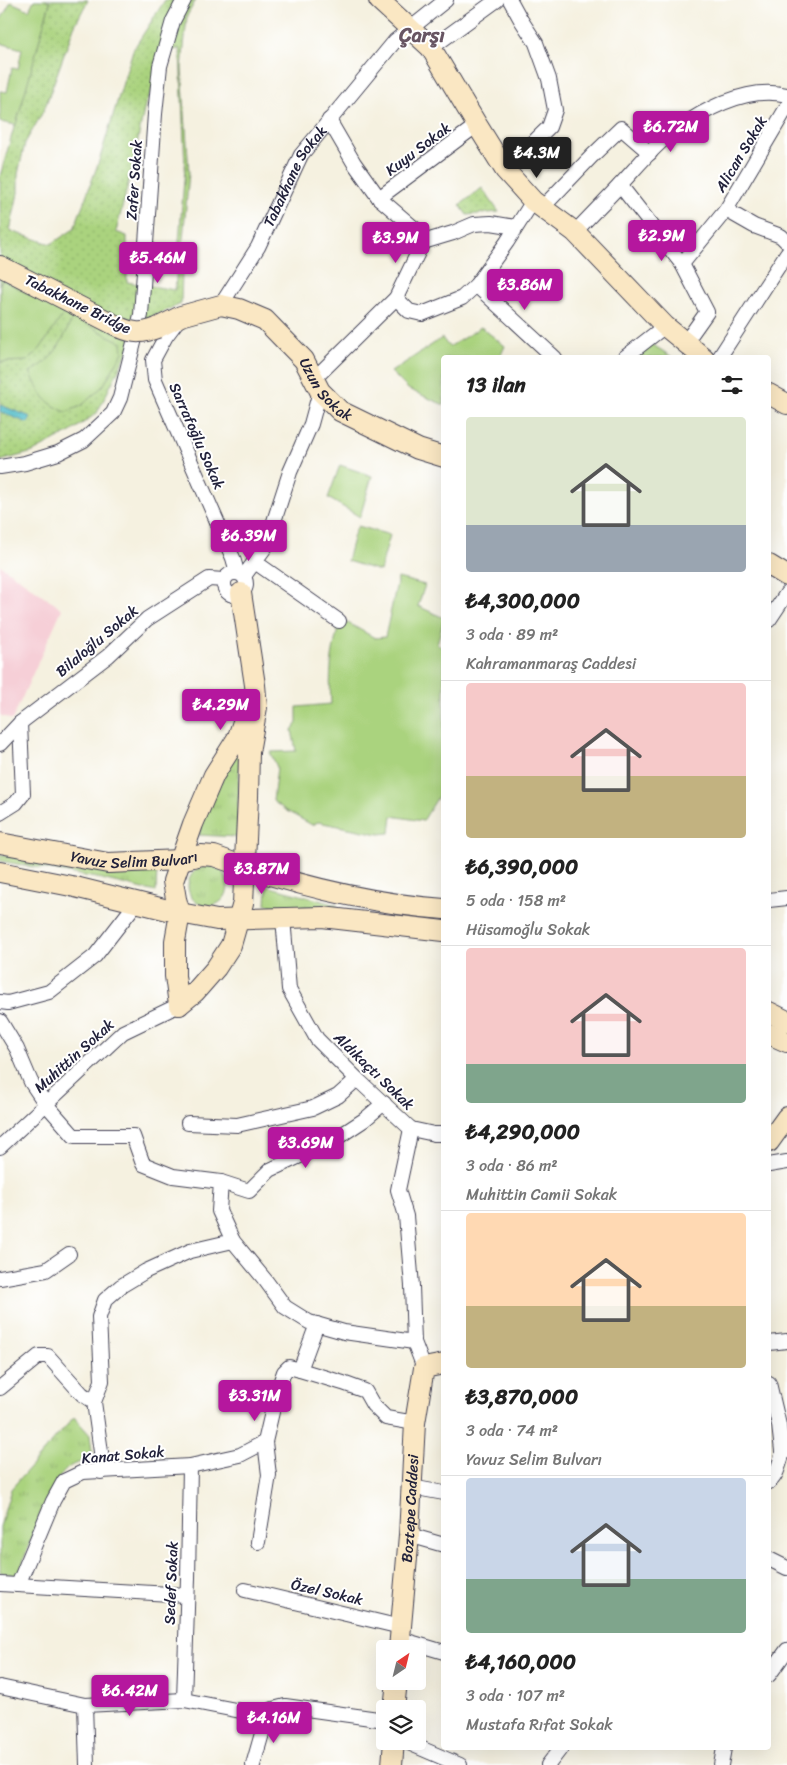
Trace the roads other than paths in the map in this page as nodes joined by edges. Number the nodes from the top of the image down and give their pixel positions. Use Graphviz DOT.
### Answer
graph roads {
  1 [pos="184,0"];
  2 [pos="379,0"];
  3 [pos="446,0"];
  4 [pos="497,0"];
  5 [pos="510,0"];
  6 [pos="410,28"];
  7 [pos="431,48"];
  8 [pos="787,95"];
  9 [pos="787,106"];
  10 [pos="329,120"];
  11 [pos="477,125"];
  12 [pos="650,153"];
  13 [pos="505,170"];
  14 [pos="620,185"];
  15 [pos="379,198"];
  16 [pos="538,204"];
  17 [pos="726,210"];
  18 [pos="516,227"];
  19 [pos="575,232"];
  20 [pos="423,242"];
  21 [pos="787,242"];
  22 [pos="787,253"];
  23 [pos="682,264"];
  24 [pos="0,266"];
  25 [pos="476,285"];
  26 [pos="396,298"];
  27 [pos="220,305"];
  28 [pos="167,323"];
  29 [pos="665,326"];
  30 [pos="685,343"];
  31 [pos="552,355"];
  32 [pos="628,355"];
  33 [pos="700,355"];
  34 [pos="721,355"];
  35 [pos="317,385"];
  36 [pos="771,395"];
  37 [pos="787,404"];
  38 [pos="441,456"];
  39 [pos="0,467"];
  40 [pos="255,562"];
  41 [pos="771,566"];
  42 [pos="787,576"];
  43 [pos="236,583"];
  44 [pos="787,593"];
  45 [pos="771,617"];
  46 [pos="340,621"];
  47 [pos="20,723"];
  48 [pos="244,739"];
  49 [pos="0,744"];
  50 [pos="0,813"];
  51 [pos="3,844"];
  52 [pos="181,860"];
  53 [pos="244,867"];
  54 [pos="3,873"];
  55 [pos="787,898"];
  56 [pos="771,900"];
  57 [pos="137,902"];
  58 [pos="441,909"];
  59 [pos="180,913"];
  60 [pos="238,918"];
  61 [pos="283,918"];
  62 [pos="441,931"];
  63 [pos="0,1002"];
  64 [pos="179,1005"];
  65 [pos="771,1013"];
  66 [pos="787,1021"];
  67 [pos="0,1022"];
  68 [pos="771,1035"];
  69 [pos="787,1042"];
  70 [pos="357,1079"];
  71 [pos="46,1103"];
  72 [pos="384,1103"];
  73 [pos="787,1117"];
  74 [pos="188,1124"];
  75 [pos="411,1129"];
  76 [pos="441,1134"];
  77 [pos="771,1139"];
  78 [pos="0,1147"];
  79 [pos="787,1162"];
  80 [pos="771,1165"];
  81 [pos="221,1182"];
  82 [pos="233,1241"];
  83 [pos="69,1254"];
  84 [pos="0,1278"];
  85 [pos="317,1324"];
  86 [pos="787,1341"];
  87 [pos="414,1342"];
  88 [pos="771,1343"];
  89 [pos="441,1365"];
  90 [pos="424,1368"];
  91 [pos="300,1370"];
  92 [pos="0,1388"];
  93 [pos="771,1391"];
  94 [pos="94,1402"];
  95 [pos="415,1423"];
  96 [pos="265,1442"];
  97 [pos="785,1448"];
  98 [pos="190,1466"];
  99 [pos="101,1472"];
  100 [pos="771,1481"];
  101 [pos="411,1487"];
  102 [pos="441,1492"];
  103 [pos="409,1535"];
  104 [pos="258,1542"];
  105 [pos="441,1544"];
  106 [pos="771,1560"];
  107 [pos="787,1568"];
  108 [pos="0,1584"];
  109 [pos="18,1585"];
  110 [pos="245,1590"];
  111 [pos="187,1595"];
  112 [pos="400,1638"];
  113 [pos="787,1650"];
  114 [pos="441,1651"];
  115 [pos="771,1672"];
  116 [pos="0,1687"];
  117 [pos="184,1700"];
  118 [pos="84,1705"];
  119 [pos="267,1716"];
  120 [pos="376,1719"];
  121 [pos="393,1750"];
  122 [pos="425,1750"];
  123 [pos="559,1750"];
  124 [pos="724,1750"];
  125 [pos="87,1765"];
  126 [pos="253,1765"];
  127 [pos="392,1765"];
  128 [pos="460,1765"];
  129 [pos="548,1765"];
  130 [pos="721,1765"];
  1 -- 39 [label="street, Zafer Sokak"];
  2 -- 6 [label="main road"];
  3 -- 6 [label="street, Tabakhane Sokak"];
  4 -- 7 [label="street"];
  5 -- 13 [label="street"];
  6 -- 7 [label="main road"];
  6 -- 10 [label="street, Tabakhane Sokak"];
  7 -- 11 [label="main road"];
  8 -- 12 [label="street"];
  9 -- 17 [label="street, Alican Sokak"];
  10 -- 15 [label="street"];
  10 -- 27 [label="street, Tabakhane Sokak"];
  11 -- 13 [label="main road"];
  11 -- 15 [label="street, Kuyu Sokak"];
  12 -- 14 [label="street"];
  12 -- 16 [label="street"];
  13 -- 16 [label="main road"];
  14 -- 19 [label="street"];
  14 -- 23 [label="street"];
  15 -- 20 [label="street"];
  16 -- 18 [label="street"];
  16 -- 19 [label="main road"];
  17 -- 21 [label="street"];
  17 -- 23 [label="street, Alican Sokak"];
  18 -- 20 [label="street"];
  18 -- 25 [label="street"];
  19 -- 29 [label="main road"];
  20 -- 26 [label="street"];
  22 -- 34 [label="street"];
  23 -- 30 [label="street"];
  24 -- 28 [label="main road, Tabakhane Bridge, bridge"];
  25 -- 26 [label="street"];
  25 -- 31 [label="street"];
  26 -- 35 [label="street"];
  27 -- 28 [label="main road"];
  27 -- 35 [label="main road, Uzun Sokak"];
  28 -- 43 [label="street, Sarrafoğlu Sokak"];
  29 -- 30 [label="main road"];
  29 -- 32 [label="street"];
  30 -- 33 [label="main road"];
  35 -- 38 [label="main road, Uzun Sokak"];
  35 -- 40 [label="street"];
  36 -- 37 [label="main road"];
  40 -- 43 [label="street"];
  40 -- 46 [label="street"];
  41 -- 42 [label="main road"];
  43 -- 47 [label="street, Bilaloğlu Sokak"];
  43 -- 48 [label="main road"];
  44 -- 45 [label="street"];
  47 -- 49 [label="street, Bilaloğlu Sokak"];
  47 -- 50 [label="street"];
  48 -- 52 [label="main road"];
  48 -- 53 [label="main road"];
  51 -- 52 [label="main road, Yavuz Selim Bulvarı"];
  52 -- 53 [label="main road, Yavuz Selim Bulvarı"];
  52 -- 59 [label="main road"];
  53 -- 58 [label="main road, Yavuz Selim Bulvarı"];
  53 -- 60 [label="main road"];
  54 -- 57 [label="main road, Yavuz Selim Bulvarı"];
  55 -- 56 [label="street"];
  57 -- 59 [label="main road, Yavuz Selim Bulvarı"];
  57 -- 63 [label="street"];
  59 -- 60 [label="main road, Yavuz Selim Bulvarı"];
  59 -- 64 [label="main road"];
  60 -- 61 [label="main road, Yavuz Selim Bulvarı"];
  60 -- 64 [label="main road"];
  61 -- 62 [label="main road, Yavuz Selim Bulvarı"];
  61 -- 70 [label="street, Aldıkaçtı Sokak"];
  64 -- 71 [label="street, Muhittin Sokak"];
  65 -- 66 [label="main road"];
  67 -- 71 [label="street"];
  68 -- 69 [label="main road"];
  70 -- 72 [label="street, Aldıkaçtı Sokak"];
  70 -- 74 [label="street"];
  71 -- 78 [label="street, Muhittin Sokak"];
  71 -- 81 [label="street"];
  72 -- 75 [label="street, Aldıkaçtı Sokak"];
  72 -- 81 [label="street"];
  73 -- 77 [label="main road"];
  75 -- 76 [label="street"];
  75 -- 87 [label="street, Aldıkaçtı Sokak"];
  79 -- 80 [label="street"];
  81 -- 82 [label="street"];
  82 -- 85 [label="street"];
  82 -- 94 [label="street"];
  83 -- 84 [label="street"];
  85 -- 87 [label="street"];
  85 -- 91 [label="street"];
  86 -- 88 [label="street"];
  87 -- 90 [label="street, Aldıkaçtı Sokak"];
  89 -- 90 [label="main road"];
  90 -- 95 [label="main road, Boztepe Caddesi"];
  91 -- 95 [label="street"];
  91 -- 96 [label="street"];
  92 -- 94 [label="street"];
  93 -- 97 [label="street"];
  94 -- 99 [label="street"];
  95 -- 101 [label="main road, Boztepe Caddesi"];
  96 -- 98 [label="street, Kanat Sokak"];
  96 -- 104 [label="street"];
  97 -- 100 [label="street"];
  98 -- 99 [label="street, Kanat Sokak"];
  98 -- 111 [label="street, Sedef Sokak"];
  99 -- 109 [label="street, Kanat Sokak"];
  101 -- 102 [label="street"];
  101 -- 103 [label="main road, Boztepe Caddesi"];
  103 -- 105 [label="street"];
  103 -- 112 [label="main road, Boztepe Caddesi"];
  106 -- 107 [label="street"];
  108 -- 109 [label="street"];
  109 -- 111 [label="street"];
  110 -- 112 [label="street, Özel Sokak"];
  111 -- 117 [label="street, Sedef Sokak"];
  112 -- 114 [label="street, Özel Sokak"];
  113 -- 115 [label="street"];
  116 -- 118 [label="street"];
  117 -- 118 [label="street"];
  117 -- 119 [label="street"];
  118 -- 125 [label="street"];
  119 -- 120 [label="street"];
  119 -- 126 [label="street"];
  121 -- 127 [label="main road"];
  122 -- 128 [label="street"];
  123 -- 129 [label="street"];
  124 -- 130 [label="street"];
}
